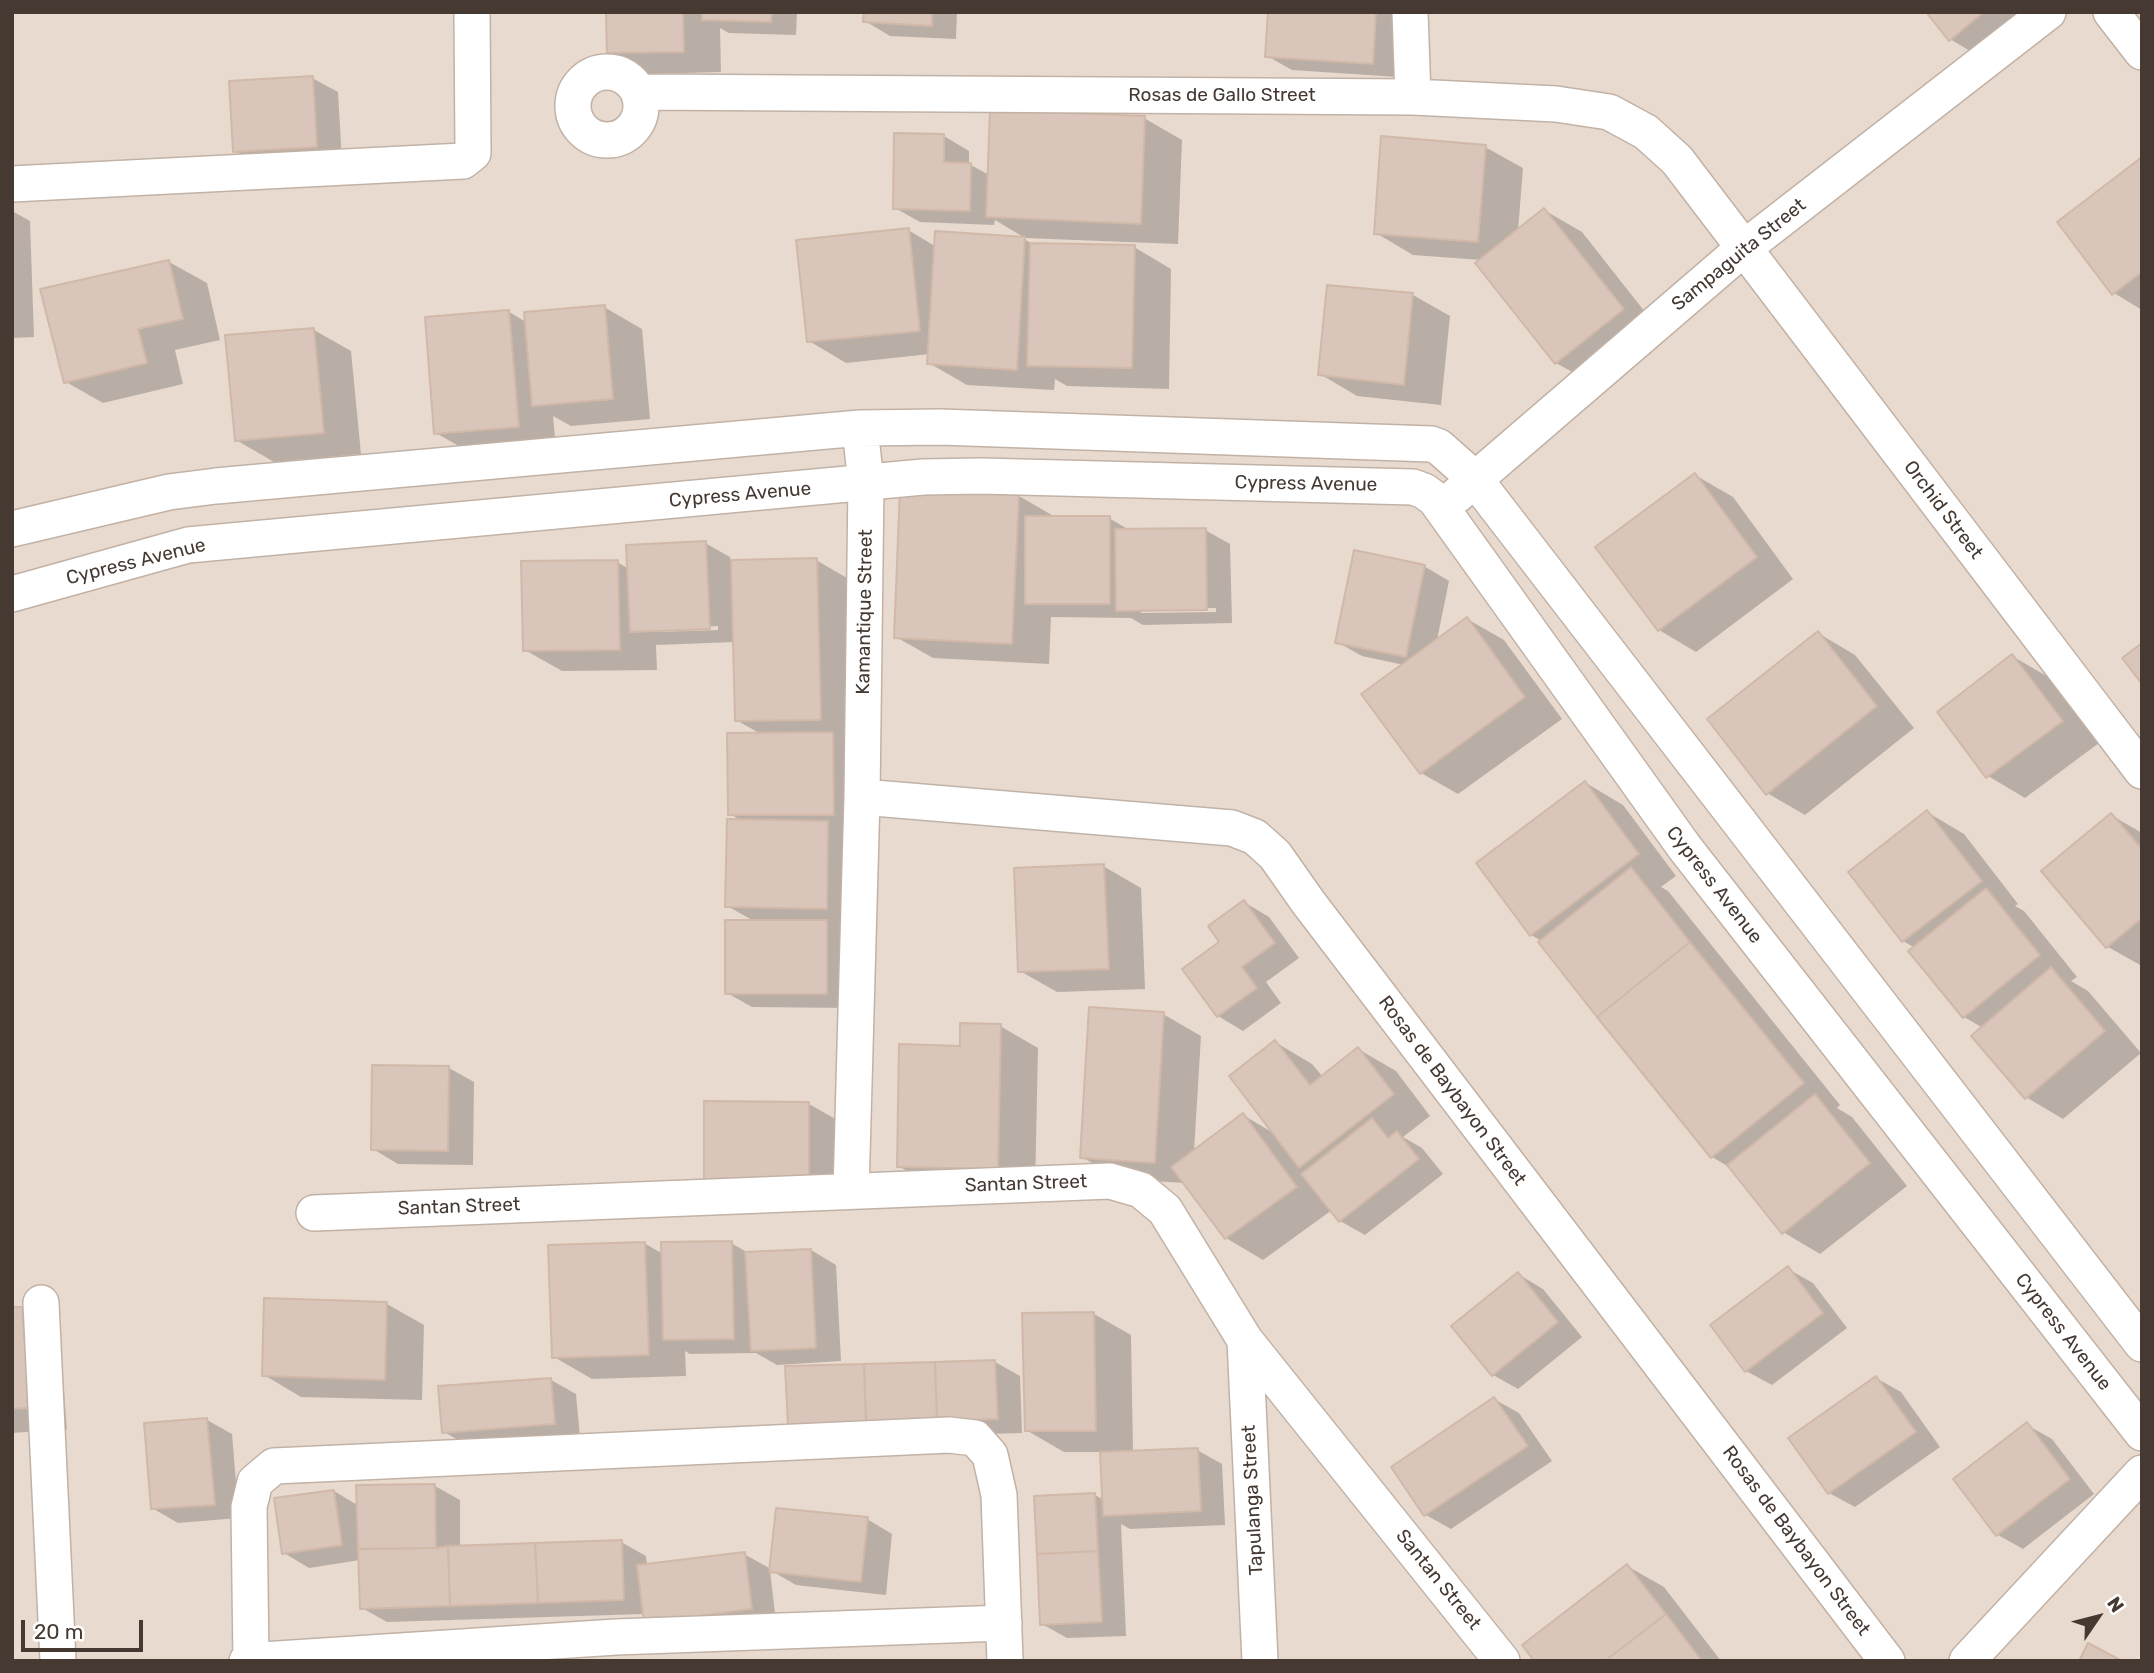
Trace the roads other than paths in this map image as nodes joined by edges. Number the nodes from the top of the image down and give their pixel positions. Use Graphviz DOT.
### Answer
graph roads {
  1 [pos="472,12"];
  2 [pos="1410,12"];
  3 [pos="2048,12"];
  4 [pos="2111,12"];
  5 [pos="2142,52"];
  6 [pos="640,92"];
  7 [pos="1413,97"];
  8 [pos="12,184"];
  9 [pos="1744,248"];
  10 [pos="860,428"];
  11 [pos="1474,478"];
  12 [pos="866,483"];
  13 [pos="1441,510"];
  14 [pos="12,529"];
  15 [pos="12,594"];
  16 [pos="2142,771"];
  17 [pos="862,797"];
  18 [pos="851,1191"];
  19 [pos="314,1213"];
  20 [pos="41,1303"];
  21 [pos="1245,1340"];
  22 [pos="2142,1344"];
  23 [pos="2142,1433"];
  24 [pos="2142,1473"];
  25 [pos="1004,1623"];
  26 [pos="617,1649"];
  27 [pos="434,1654"];
  28 [pos="58,1661"];
  29 [pos="250,1661"];
  30 [pos="1005,1661"];
  31 [pos="1260,1661"];
  32 [pos="1502,1661"];
  33 [pos="1887,1661"];
  34 [pos="1967,1661"];
  1 -- 8 [label="street"];
  2 -- 7 [label="street"];
  3 -- 9 [label="street, Sampaguita Street"];
  4 -- 5 [label="street"];
  6 -- 7 [label="street, Rosas de Gallo Street"];
  7 -- 9 [label="street, Rosas de Gallo Street"];
  9 -- 11 [label="street, Sampaguita Street"];
  9 -- 16 [label="street, Orchid Street"];
  10 -- 11 [label="street"];
  10 -- 12 [label="street, Kamantique Street"];
  10 -- 14 [label="street"];
  11 -- 13 [label="street, Sampaguita Street"];
  11 -- 22 [label="street"];
  12 -- 13 [label="street, Cypress Avenue"];
  12 -- 15 [label="street, Cypress Avenue"];
  12 -- 17 [label="street, Kamantique Street"];
  13 -- 23 [label="street, Cypress Avenue"];
  17 -- 18 [label="street, Kamantique Street"];
  17 -- 33 [label="street, Rosas de Baybayon Street"];
  18 -- 19 [label="street, Santan Street"];
  18 -- 21 [label="street, Santan Street"];
  20 -- 28 [label="street"];
  21 -- 31 [label="street, Tapulanga Street"];
  21 -- 32 [label="street, Santan Street"];
  24 -- 34 [label="street"];
  25 -- 26 [label="street"];
  25 -- 29 [label="street"];
  25 -- 30 [label="street"];
  26 -- 27 [label="street"];
  27 -- 29 [label="street"];
}
